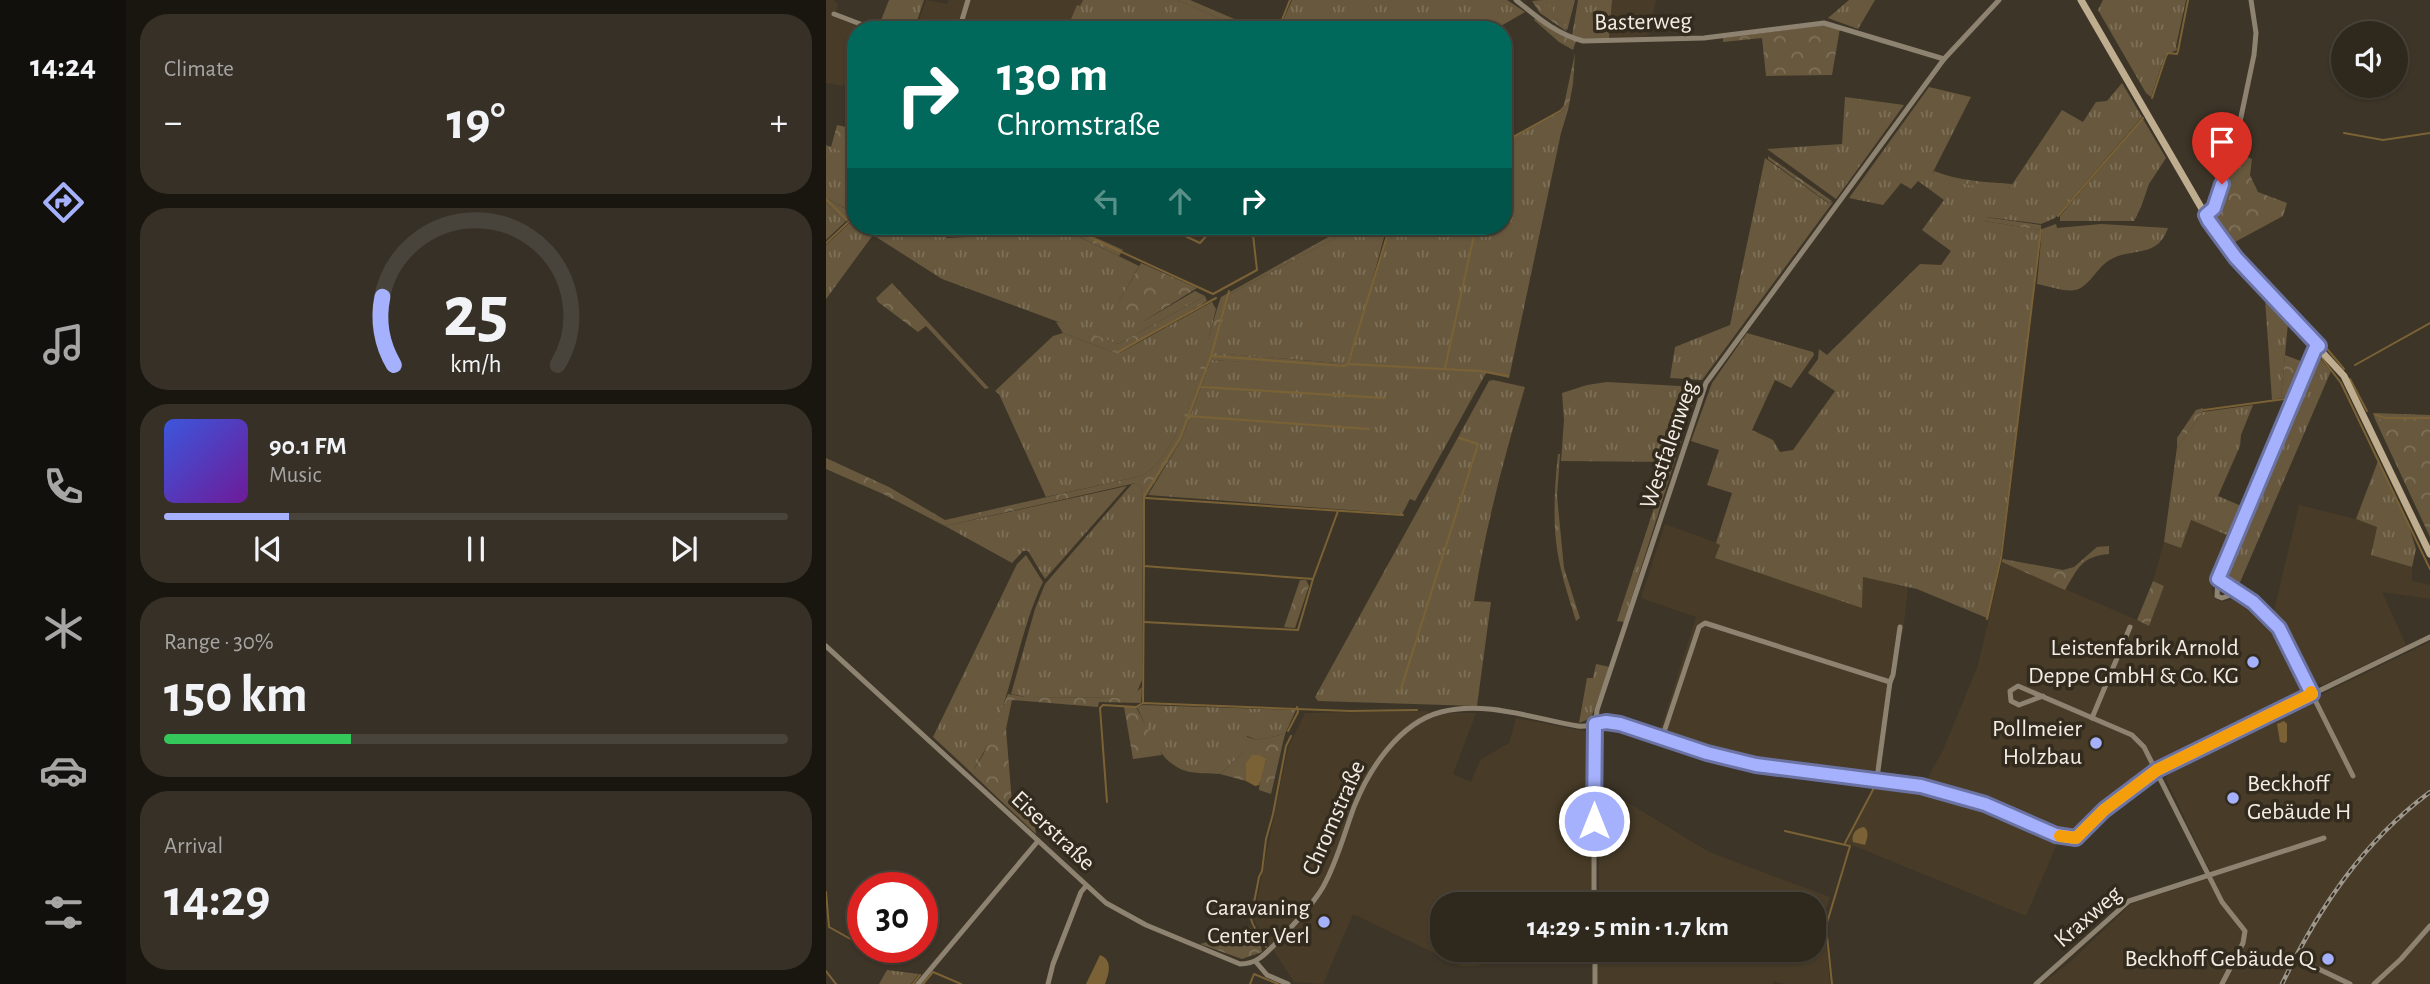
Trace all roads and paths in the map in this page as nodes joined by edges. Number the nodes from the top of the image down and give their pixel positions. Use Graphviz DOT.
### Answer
graph roads {
  1 [pos="968,0"];
  2 [pos="1516,0"];
  3 [pos="1999,0"];
  4 [pos="2081,0"];
  5 [pos="2251,0"];
  6 [pos="834,14"];
  7 [pos="852,21"];
  8 [pos="962,21"];
  9 [pos="1944,59"];
  10 [pos="2206,215"];
  11 [pos="2319,346"];
  12 [pos="2430,554"];
  13 [pos="2218,579"];
  14 [pos="2239,592"];
  15 [pos="1900,627"];
  16 [pos="2130,627"];
  17 [pos="2430,637"];
  18 [pos="826,646"];
  19 [pos="1890,682"];
  20 [pos="2312,694"];
  21 [pos="2043,696"];
  22 [pos="2092,718"];
  23 [pos="1595,724"];
  24 [pos="1662,738"];
  25 [pos="2157,770"];
  26 [pos="2353,775"];
  27 [pos="1877,778"];
  28 [pos="2324,838"];
  29 [pos="1038,841"];
  30 [pos="2208,875"];
  31 [pos="1086,886"];
  32 [pos="1594,892"];
  33 [pos="2430,926"];
  34 [pos="2302,961"];
  35 [pos="1256,962"];
  36 [pos="1595,962"];
  37 [pos="918,984"];
  38 [pos="1048,984"];
  39 [pos="1288,984"];
  40 [pos="1595,984"];
  41 [pos="2036,984"];
  42 [pos="2222,984"];
  43 [pos="2349,984"];
  44 [pos="2374,984"];
  1 -- 8 [label="street"];
  2 -- 9 [label="street, Basterweg"];
  3 -- 9 [label="street, Westfalenweg"];
  4 -- 10 [label="main road"];
  5 -- 10 [label="street"];
  6 -- 7 [label="street"];
  9 -- 23 [label="street, Westfalenweg"];
  10 -- 11 [label="main road"];
  11 -- 12 [label="main road"];
  11 -- 13 [label="street"];
  13 -- 14 [label="street"];
  13 -- 14 [label="street"];
  14 -- 20 [label="street"];
  15 -- 19 [label="street"];
  16 -- 22 [label="street"];
  17 -- 20 [label="street"];
  18 -- 29 [label="street, Eiserstraße"];
  19 -- 24 [label="street"];
  19 -- 27 [label="street"];
  20 -- 25 [label="street"];
  20 -- 26 [label="street"];
  21 -- 21 [label="street"];
  21 -- 22 [label="street"];
  22 -- 25 [label="street"];
  23 -- 24 [label="street, Chromstraße"];
  23 -- 32 [label="street, Westfalenweg"];
  23 -- 35 [label="street, Chromstraße"];
  24 -- 27 [label="street, Chromstraße"];
  25 -- 27 [label="street, Chromstraße"];
  25 -- 30 [label="street"];
  28 -- 30 [label="street, Kraxweg"];
  29 -- 31 [label="street, Eiserstraße"];
  29 -- 37 [label="street"];
  30 -- 41 [label="street, Kraxweg"];
  30 -- 42 [label="street"];
  31 -- 35 [label="street, Eiserstraße"];
  31 -- 38 [label="street"];
  33 -- 44 [label="street"];
  34 -- 43 [label="street"];
  35 -- 39 [label="street, Eiserstraße"];
  36 -- 40 [label="street"];
}
